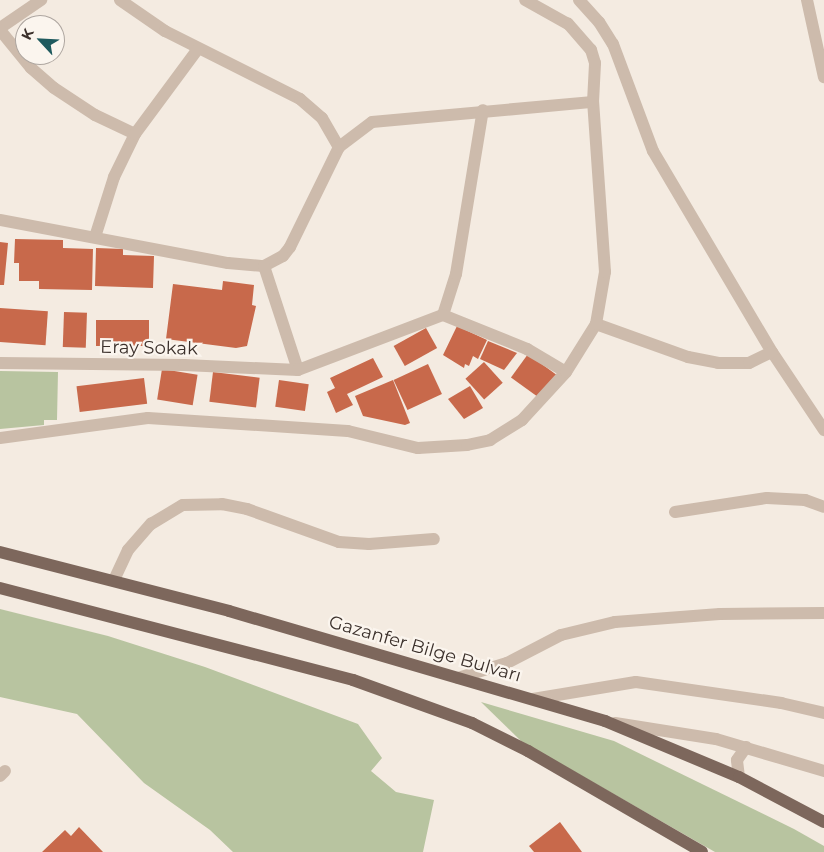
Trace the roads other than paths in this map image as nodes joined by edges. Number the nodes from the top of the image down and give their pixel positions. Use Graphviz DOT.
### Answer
graph roads {
  1 [pos="41,0"];
  2 [pos="120,0"];
  3 [pos="525,0"];
  4 [pos="578,0"];
  5 [pos="807,0"];
  6 [pos="0,29"];
  7 [pos="198,49"];
  8 [pos="617,56"];
  9 [pos="595,63"];
  10 [pos="824,77"];
  11 [pos="593,102"];
  12 [pos="483,110"];
  13 [pos="135,134"];
  14 [pos="339,147"];
  15 [pos="0,220"];
  16 [pos="96,237"];
  17 [pos="264,266"];
  18 [pos="443,315"];
  19 [pos="596,324"];
  20 [pos="772,352"];
  21 [pos="0,363"];
  22 [pos="298,370"];
  23 [pos="566,372"];
  24 [pos="824,430"];
  25 [pos="0,438"];
  26 [pos="824,507"];
  27 [pos="675,512"];
  28 [pos="434,539"];
  29 [pos="0,552"];
  30 [pos="114,580"];
  31 [pos="0,588"];
  32 [pos="824,613"];
  33 [pos="458,678"];
  34 [pos="534,699"];
  35 [pos="824,713"];
  36 [pos="605,721"];
  37 [pos="746,747"];
  38 [pos="824,771"];
  39 [pos="739,777"];
  40 [pos="824,822"];
  41 [pos="702,852"];
  1 -- 6 [label="street"];
  2 -- 7 [label="street"];
  3 -- 9 [label="street"];
  4 -- 8 [label="street"];
  5 -- 10 [label="street"];
  6 -- 13 [label="street"];
  7 -- 13 [label="street"];
  7 -- 14 [label="street"];
  8 -- 9 [label="street"];
  8 -- 20 [label="street"];
  9 -- 11 [label="street"];
  11 -- 12 [label="street"];
  11 -- 19 [label="street"];
  12 -- 14 [label="street"];
  12 -- 18 [label="street"];
  13 -- 16 [label="street"];
  14 -- 17 [label="street"];
  15 -- 16 [label="street"];
  16 -- 17 [label="street"];
  17 -- 22 [label="street"];
  18 -- 22 [label="street"];
  18 -- 23 [label="street"];
  19 -- 20 [label="street"];
  19 -- 23 [label="street"];
  20 -- 24 [label="street"];
  21 -- 22 [label="street, Eray Sokak"];
  23 -- 25 [label="street"];
  26 -- 27 [label="street"];
  28 -- 30 [label="street"];
  29 -- 30 [label="main road, Gazanfer Bilge Bulvarı"];
  30 -- 33 [label="main road, Gazanfer Bilge Bulvarı"];
  31 -- 41 [label="main road"];
  32 -- 33 [label="street"];
  33 -- 34 [label="main road, Gazanfer Bilge Bulvarı"];
  34 -- 35 [label="street"];
  34 -- 36 [label="main road, Gazanfer Bilge Bulvarı"];
  36 -- 37 [label="street"];
  36 -- 39 [label="main road, Gazanfer Bilge Bulvarı"];
  37 -- 38 [label="street"];
  37 -- 39 [label="street"];
  39 -- 40 [label="main road, Gazanfer Bilge Bulvarı"];
}
